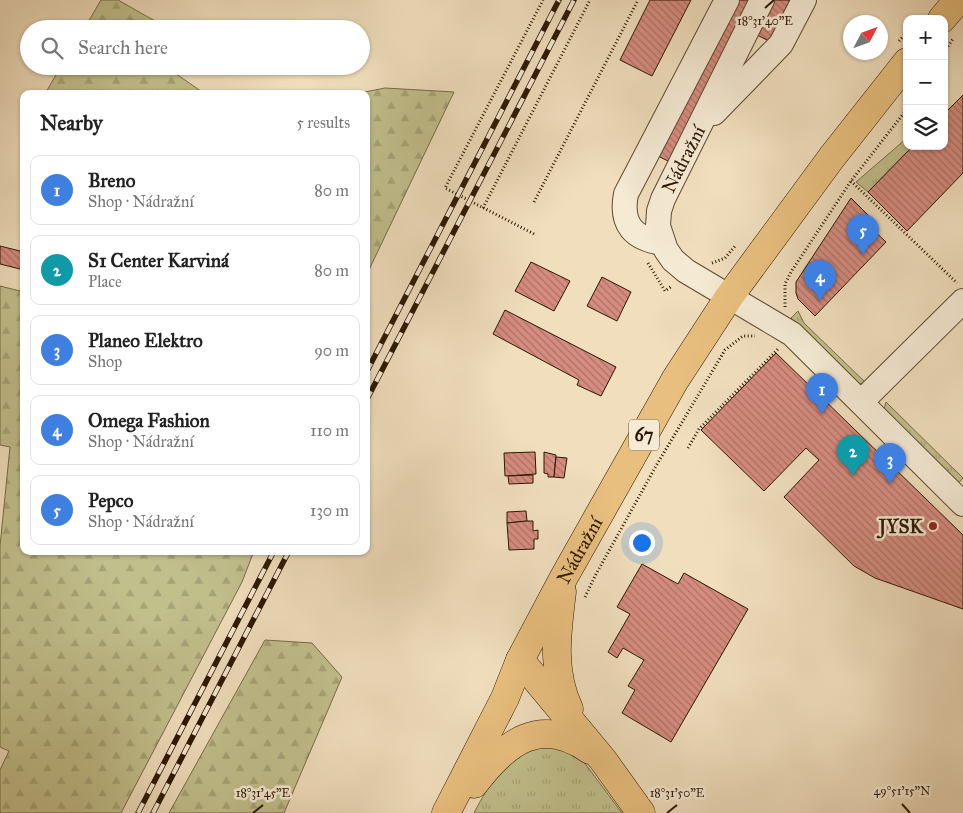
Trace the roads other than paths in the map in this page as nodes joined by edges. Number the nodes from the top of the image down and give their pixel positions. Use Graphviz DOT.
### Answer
graph roads {
  1 [pos="727,0"];
  2 [pos="762,0"];
  3 [pos="804,0"];
  4 [pos="958,0"];
  5 [pos="945,15"];
  6 [pos="903,67"];
  7 [pos="700,126"];
  8 [pos="663,243"];
  9 [pos="729,297"];
  10 [pos="963,301"];
  11 [pos="862,401"];
  12 [pos="963,504"];
  13 [pos="564,577"];
  14 [pos="520,660"];
  15 [pos="582,734"];
  16 [pos="603,760"];
  17 [pos="430,813"];
  18 [pos="446,813"];
  19 [pos="452,813"];
  20 [pos="641,813"];
  1 -- 8 [label="street"];
  2 -- 7 [label="street, Nádražní"];
  3 -- 7 [label="street"];
  4 -- 5 [label="main road"];
  6 -- 9 [label="main road, Nádražní / 67"];
  7 -- 8 [label="street, Nádražní"];
  8 -- 9 [label="street, Nádražní"];
  9 -- 11 [label="street"];
  9 -- 13 [label="main road, Nádražní / 67"];
  10 -- 11 [label="street"];
  11 -- 12 [label="street"];
  13 -- 14 [label="main road, Nádražní / 67"];
  13 -- 15 [label="main road, 67"];
  14 -- 15 [label="main road, 67"];
  14 -- 17 [label="main road, 67"];
  14 -- 18 [label="main road, Nádražní / 67"];
  15 -- 16 [label="main road, 67"];
  16 -- 19 [label="main road"];
  16 -- 20 [label="main road, 67"];
}
